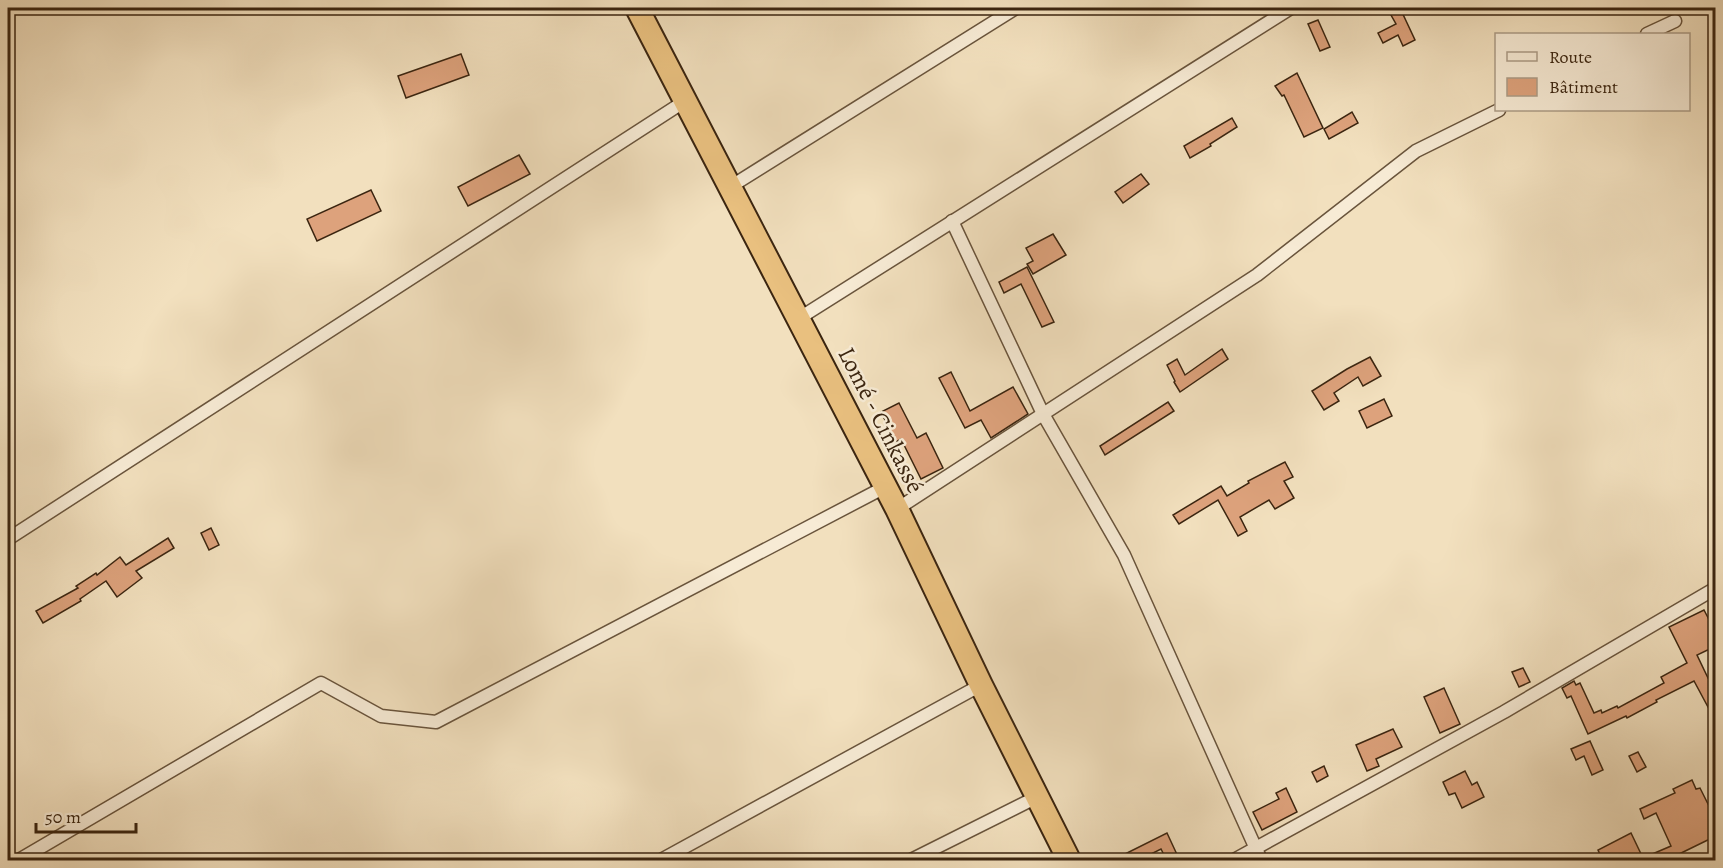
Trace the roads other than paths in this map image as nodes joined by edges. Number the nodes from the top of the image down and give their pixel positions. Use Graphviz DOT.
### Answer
graph roads {
  1 [pos="637,8"];
  2 [pos="1016,8"];
  3 [pos="1291,8"];
  4 [pos="1675,21"];
  5 [pos="1649,33"];
  6 [pos="685,101"];
  7 [pos="1496,111"];
  8 [pos="730,187"];
  9 [pos="952,221"];
  10 [pos="798,319"];
  11 [pos="1043,414"];
  12 [pos="885,487"];
  13 [pos="897,509"];
  14 [pos="8,540"];
  15 [pos="1716,588"];
  16 [pos="981,685"];
  17 [pos="1037,797"];
  18 [pos="1254,849"];
  19 [pos="19,861"];
  20 [pos="661,861"];
  21 [pos="911,861"];
  22 [pos="1069,861"];
  23 [pos="1234,861"];
  24 [pos="1261,861"];
  1 -- 6 [label="highway, Lomé - Cinkassé"];
  2 -- 8 [label="street"];
  3 -- 9 [label="street"];
  4 -- 5 [label="street"];
  6 -- 8 [label="highway, Lomé - Cinkassé"];
  6 -- 14 [label="street"];
  7 -- 11 [label="street"];
  8 -- 10 [label="highway, Lomé - Cinkassé"];
  9 -- 10 [label="street"];
  9 -- 11 [label="street"];
  10 -- 12 [label="highway, Lomé - Cinkassé"];
  11 -- 13 [label="street"];
  11 -- 18 [label="street"];
  12 -- 13 [label="highway, Lomé - Cinkassé"];
  12 -- 19 [label="street"];
  13 -- 16 [label="highway, Lomé - Cinkassé"];
  15 -- 18 [label="street"];
  16 -- 17 [label="highway, Lomé - Cinkassé"];
  16 -- 20 [label="street"];
  17 -- 21 [label="street"];
  17 -- 22 [label="highway, Lomé - Cinkassé"];
  18 -- 23 [label="street"];
  18 -- 24 [label="street"];
}
